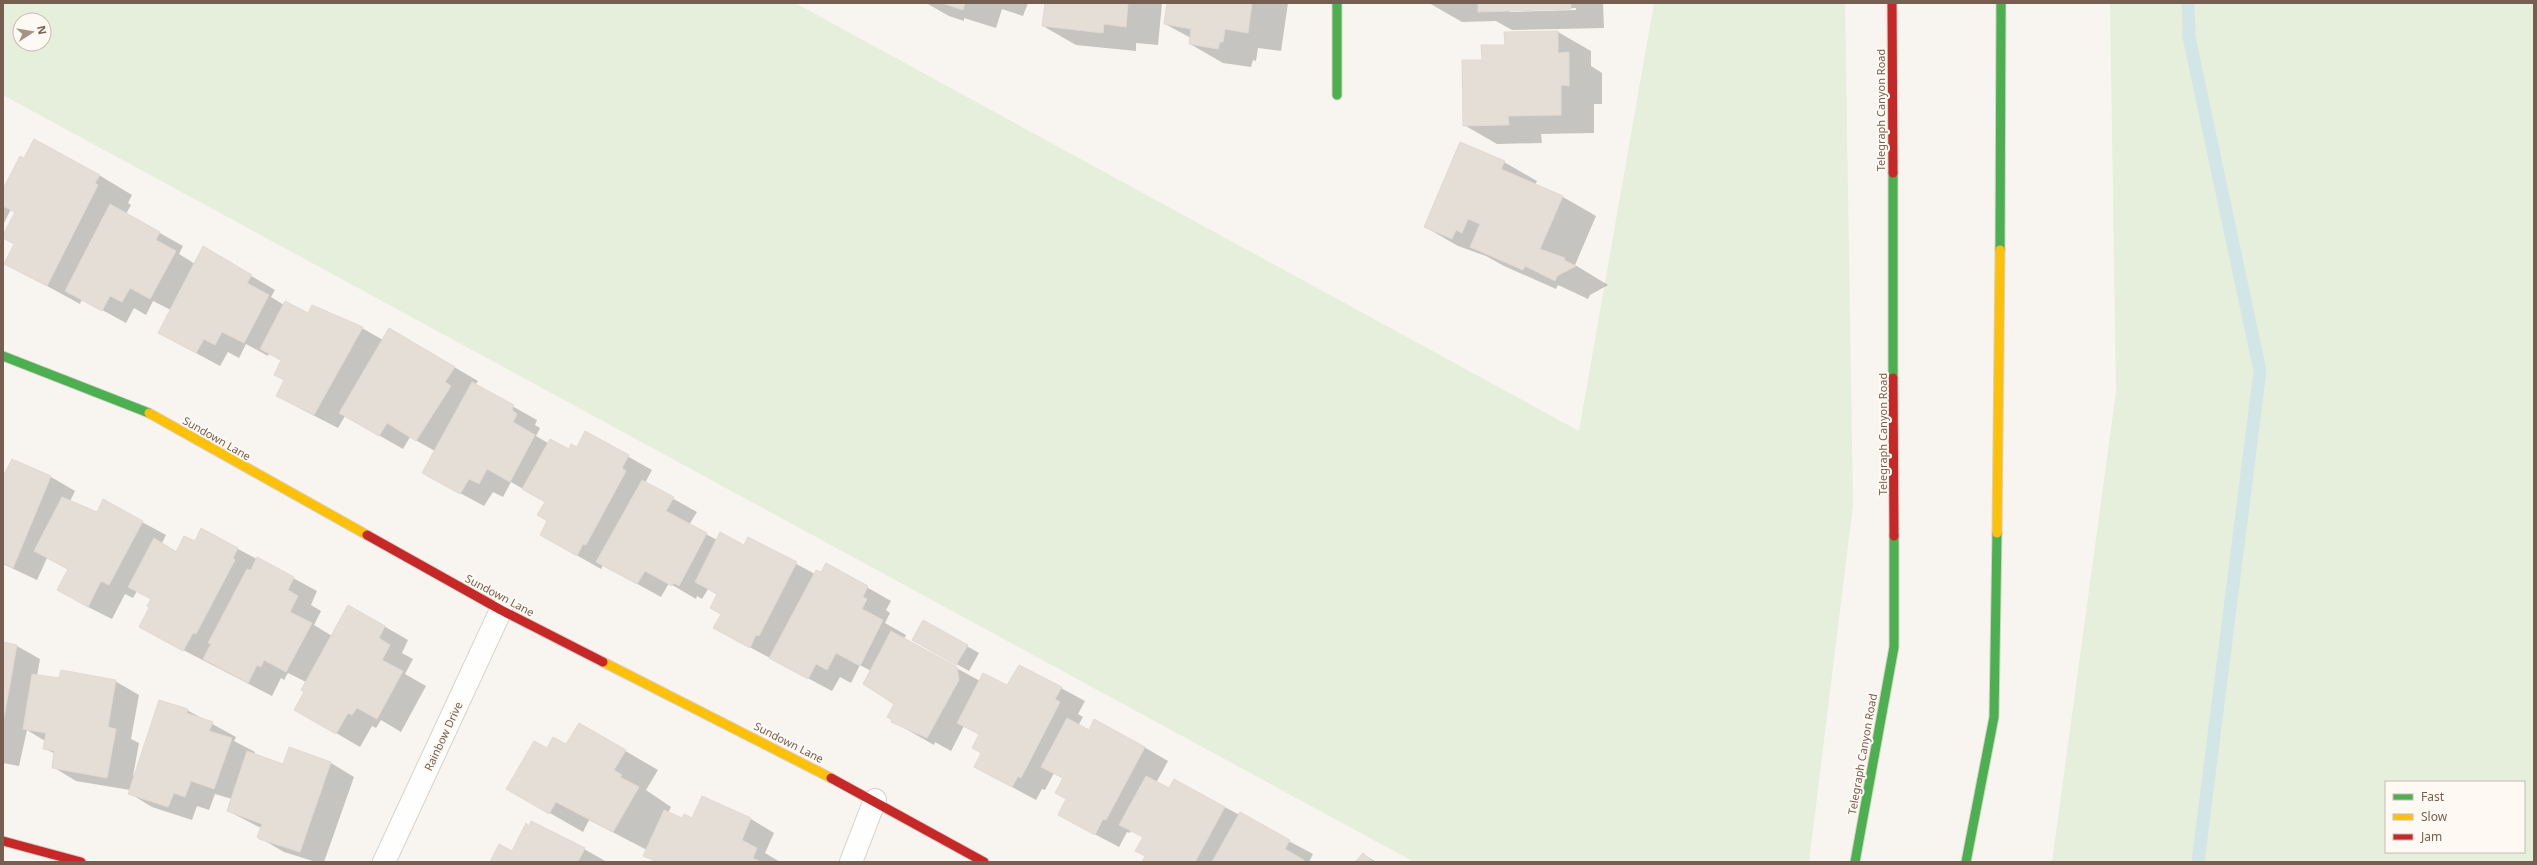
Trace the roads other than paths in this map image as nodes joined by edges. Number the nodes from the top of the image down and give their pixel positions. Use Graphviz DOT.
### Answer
graph roads {
  1 [pos="1337,3"];
  2 [pos="1892,3"];
  3 [pos="2001,3"];
  4 [pos="1337,95"];
  5 [pos="3,356"];
  6 [pos="501,610"];
  7 [pos="875,800"];
  8 [pos="3,841"];
  9 [pos="80,862"];
  10 [pos="384,862"];
  11 [pos="851,862"];
  12 [pos="984,862"];
  13 [pos="1855,862"];
  14 [pos="1966,862"];
  1 -- 4 [label="main road"];
  2 -- 13 [label="main road, Telegraph Canyon Road"];
  3 -- 14 [label="main road"];
  5 -- 6 [label="main road, Sundown Lane"];
  6 -- 7 [label="main road, Sundown Lane"];
  6 -- 10 [label="street, Rainbow Drive"];
  7 -- 11 [label="street"];
  7 -- 12 [label="main road, Sundown Lane"];
  8 -- 9 [label="main road"];
}
